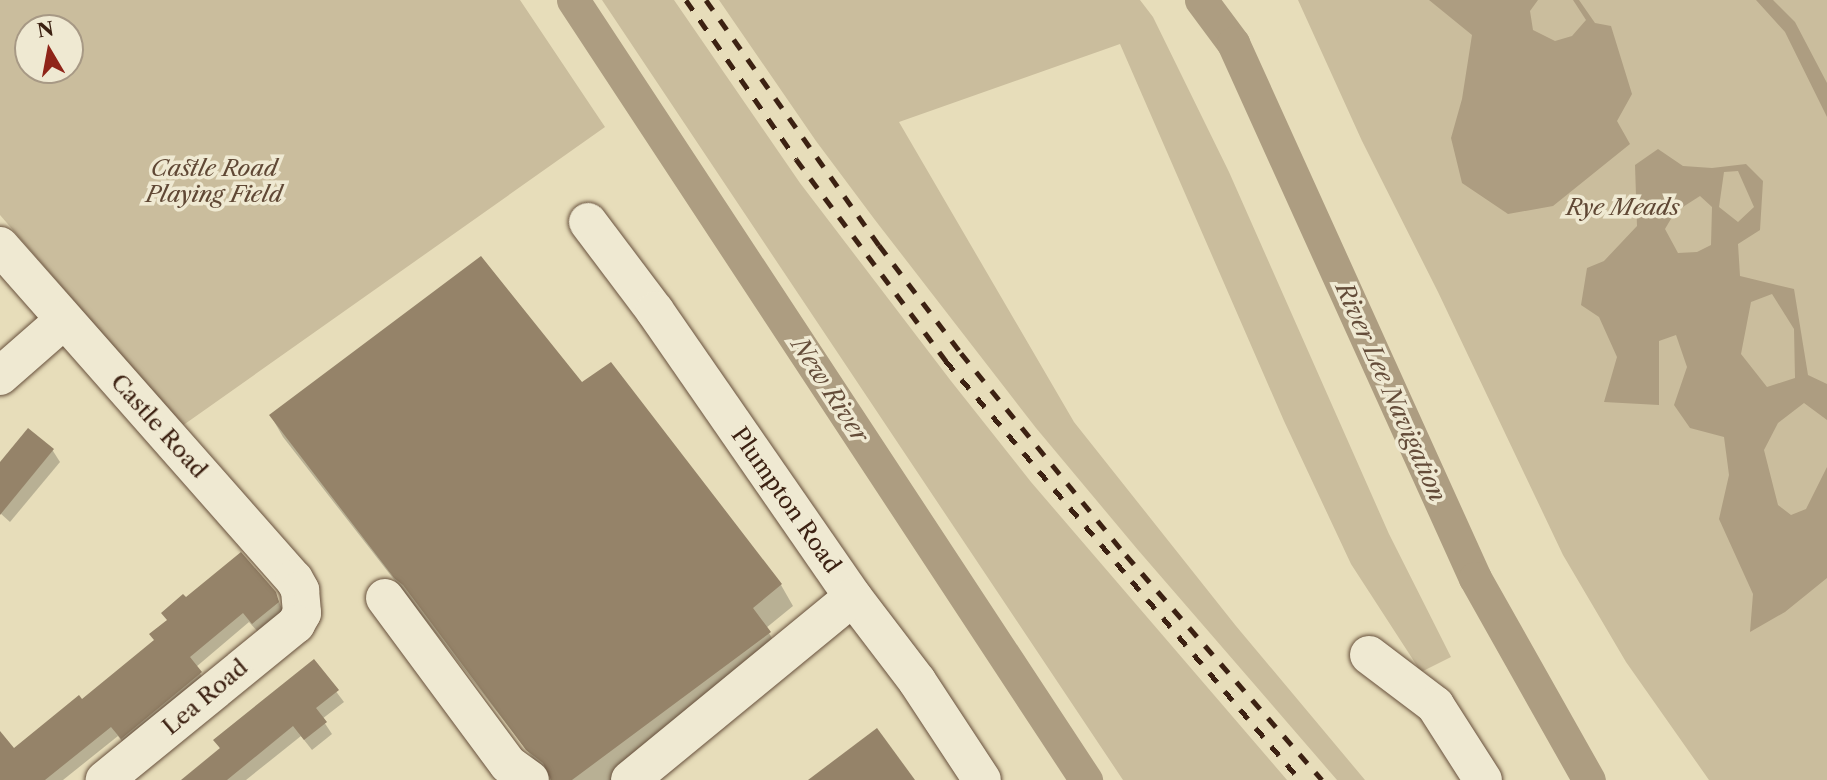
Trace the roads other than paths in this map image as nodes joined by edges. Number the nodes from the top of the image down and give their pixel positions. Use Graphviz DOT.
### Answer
graph roads {
  1 [pos="588,222"];
  2 [pos="0,246"];
  3 [pos="64,320"];
  4 [pos="0,376"];
  5 [pos="853,597"];
  6 [pos="385,598"];
  7 [pos="302,613"];
  8 [pos="1369,655"];
  9 [pos="104,780"];
  10 [pos="530,780"];
  11 [pos="630,780"];
  12 [pos="982,780"];
  13 [pos="1483,780"];
  1 -- 5 [label="street, Plumpton Road"];
  2 -- 3 [label="street, Castle Road"];
  3 -- 4 [label="street"];
  3 -- 7 [label="street, Castle Road"];
  5 -- 11 [label="street"];
  5 -- 12 [label="street, Plumpton Road"];
  6 -- 10 [label="street"];
  7 -- 9 [label="street, Lea Road"];
  8 -- 13 [label="street"];
}
